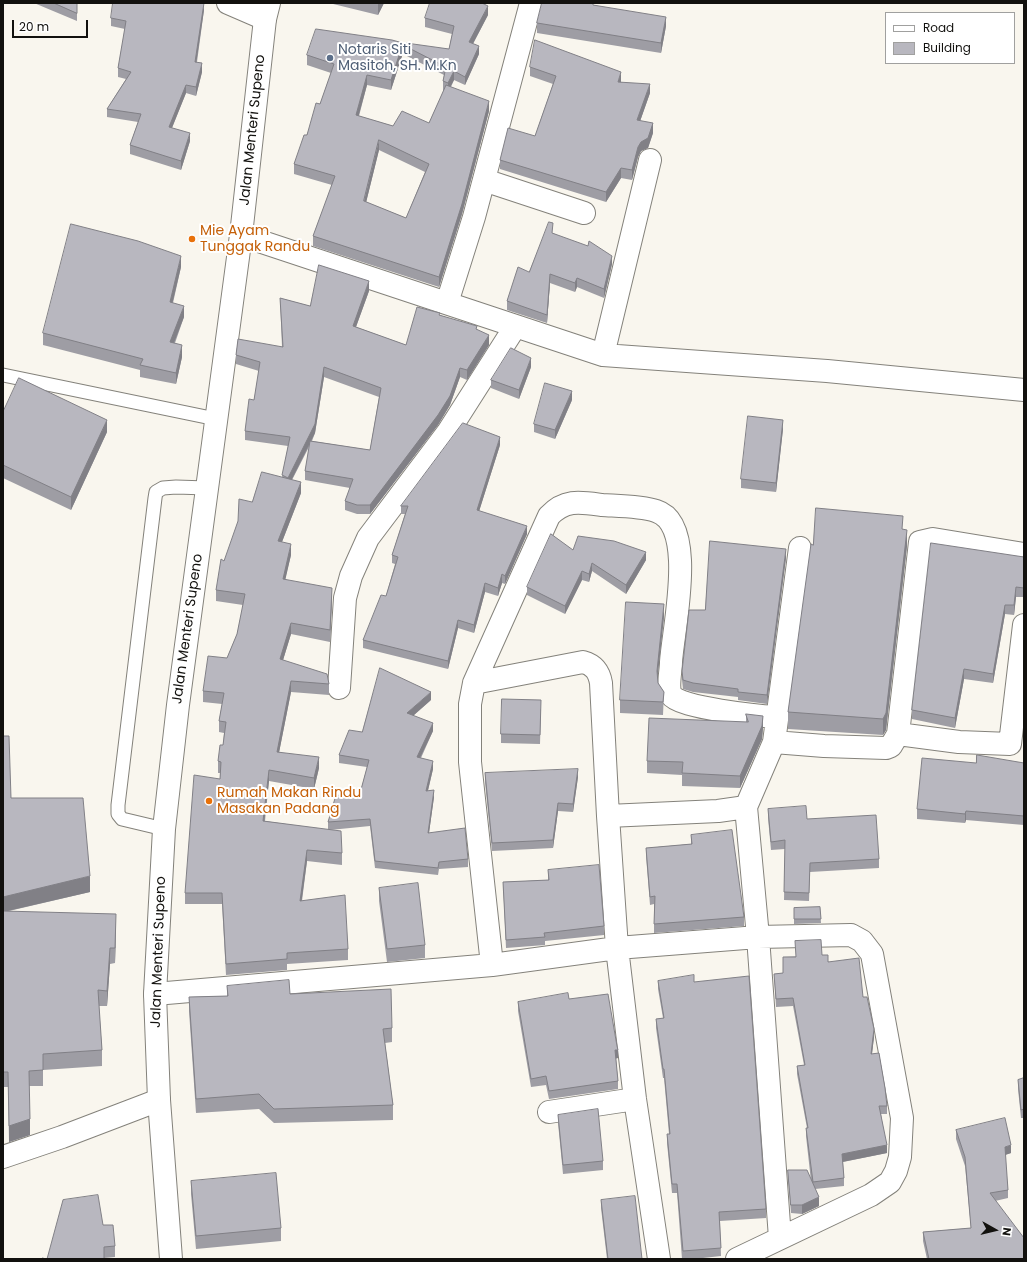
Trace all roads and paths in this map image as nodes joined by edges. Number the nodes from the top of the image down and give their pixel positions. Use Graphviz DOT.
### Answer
graph roads {
  1 [pos="228,3"];
  2 [pos="531,3"];
  3 [pos="267,11"];
  4 [pos="650,160"];
  5 [pos="484,180"];
  6 [pos="584,213"];
  7 [pos="241,235"];
  8 [pos="447,303"];
  9 [pos="515,327"];
  10 [pos="603,355"];
  11 [pos="3,375"];
  12 [pos="1024,390"];
  13 [pos="216,419"];
  14 [pos="207,488"];
  15 [pos="800,548"];
  16 [pos="1023,550"];
  17 [pos="1024,625"];
  18 [pos="474,683"];
  19 [pos="339,688"];
  20 [pos="777,717"];
  21 [pos="898,734"];
  22 [pos="774,742"];
  23 [pos="1017,744"];
  24 [pos="746,807"];
  25 [pos="608,816"];
  26 [pos="164,829"];
  27 [pos="758,937"];
  28 [pos="617,948"];
  29 [pos="492,965"];
  30 [pos="155,994"];
  31 [pos="635,1099"];
  32 [pos="159,1100"];
  33 [pos="549,1112"];
  34 [pos="3,1157"];
  35 [pos="780,1238"];
  36 [pos="171,1259"];
  37 [pos="658,1259"];
  38 [pos="737,1259"];
  1 -- 3 [label="street"];
  2 -- 5 [label="street"];
  3 -- 7 [label="street, Jalan Menteri Supeno"];
  4 -- 10 [label="street"];
  5 -- 6 [label="street"];
  5 -- 8 [label="street"];
  7 -- 8 [label="street"];
  7 -- 13 [label="street, Jalan Menteri Supeno"];
  8 -- 9 [label="street"];
  9 -- 10 [label="street"];
  9 -- 19 [label="street"];
  10 -- 12 [label="street"];
  11 -- 13 [label="lane"];
  13 -- 14 [label="street, Jalan Menteri Supeno"];
  14 -- 26 [label="street, Jalan Menteri Supeno"];
  14 -- 26 [label="lane"];
  15 -- 20 [label="street"];
  16 -- 21 [label="street"];
  17 -- 23 [label="street"];
  18 -- 20 [label="street"];
  18 -- 25 [label="street"];
  18 -- 29 [label="street"];
  20 -- 22 [label="street"];
  21 -- 22 [label="street"];
  21 -- 23 [label="street"];
  22 -- 24 [label="street"];
  24 -- 25 [label="street"];
  24 -- 27 [label="street"];
  25 -- 28 [label="street"];
  26 -- 30 [label="street, Jalan Menteri Supeno"];
  27 -- 28 [label="street"];
  27 -- 35 [label="street"];
  27 -- 35 [label="street"];
  28 -- 29 [label="street"];
  28 -- 31 [label="street"];
  29 -- 30 [label="street"];
  30 -- 32 [label="street, Jalan Menteri Supeno"];
  31 -- 33 [label="street"];
  31 -- 37 [label="street"];
  32 -- 34 [label="street"];
  32 -- 36 [label="street, Jalan Menteri Supeno"];
  35 -- 38 [label="street"];
}
